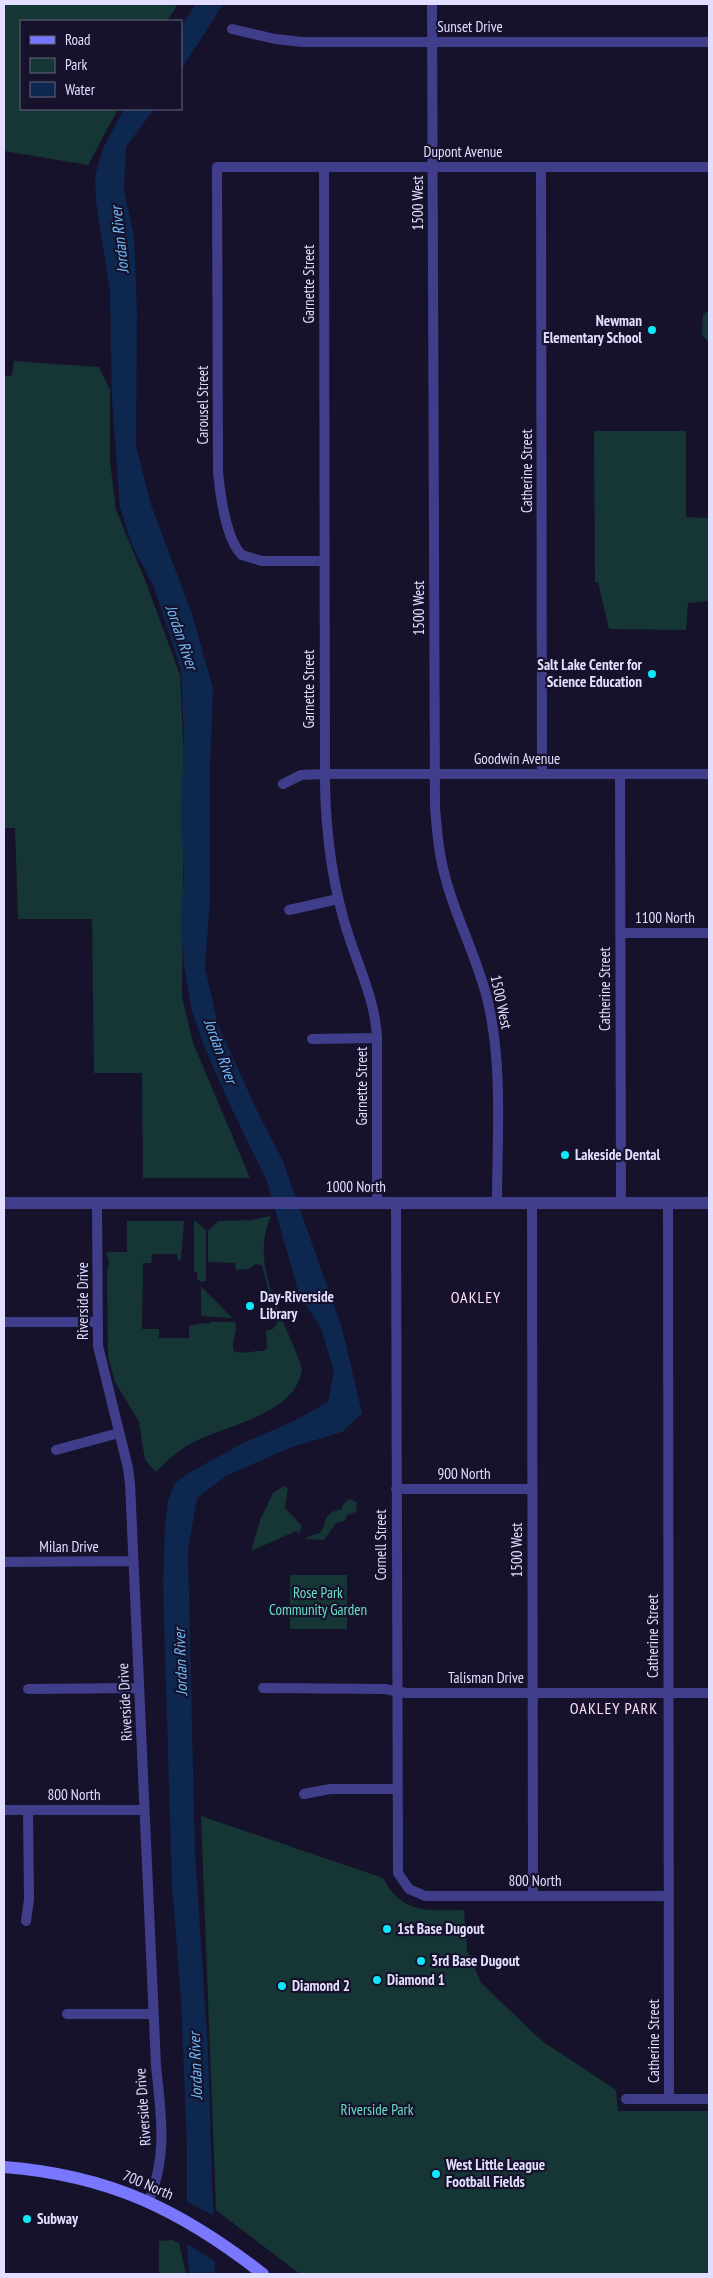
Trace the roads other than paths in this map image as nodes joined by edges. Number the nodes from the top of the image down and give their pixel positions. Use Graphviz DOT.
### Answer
graph roads {
  1 [pos="432,4"];
  2 [pos="232,29"];
  3 [pos="432,42"];
  4 [pos="709,42"];
  5 [pos="217,167"];
  6 [pos="324,167"];
  7 [pos="433,167"];
  8 [pos="541,167"];
  9 [pos="709,167"];
  10 [pos="324,561"];
  11 [pos="324,774"];
  12 [pos="434,774"];
  13 [pos="542,774"];
  14 [pos="620,774"];
  15 [pos="709,774"];
  16 [pos="283,784"];
  17 [pos="338,899"];
  18 [pos="289,910"];
  19 [pos="620,933"];
  20 [pos="709,933"];
  21 [pos="377,1038"];
  22 [pos="312,1039"];
  23 [pos="4,1203"];
  24 [pos="97,1203"];
  25 [pos="377,1203"];
  26 [pos="396,1203"];
  27 [pos="497,1203"];
  28 [pos="532,1203"];
  29 [pos="621,1203"];
  30 [pos="668,1203"];
  31 [pos="709,1203"];
  32 [pos="4,1322"];
  33 [pos="97,1322"];
  34 [pos="119,1433"];
  35 [pos="56,1450"];
  36 [pos="396,1489"];
  37 [pos="532,1489"];
  38 [pos="133,1561"];
  39 [pos="4,1562"];
  40 [pos="139,1688"];
  41 [pos="263,1688"];
  42 [pos="28,1689"];
  43 [pos="396,1691"];
  44 [pos="532,1693"];
  45 [pos="668,1693"];
  46 [pos="709,1693"];
  47 [pos="396,1789"];
  48 [pos="304,1794"];
  49 [pos="4,1810"];
  50 [pos="28,1810"];
  51 [pos="144,1810"];
  52 [pos="405,1884"];
  53 [pos="532,1896"];
  54 [pos="668,1896"];
  55 [pos="26,1922"];
  56 [pos="67,2014"];
  57 [pos="153,2014"];
  58 [pos="626,2099"];
  59 [pos="669,2099"];
  60 [pos="709,2099"];
  61 [pos="4,2167"];
  62 [pos="149,2201"];
  63 [pos="263,2274"];
  1 -- 3 [label="street, 1500 West"];
  2 -- 3 [label="street, Sunset Drive"];
  3 -- 4 [label="street, Sunset Drive"];
  3 -- 7 [label="street, 1500 West"];
  5 -- 6 [label="street, Dupont Avenue"];
  5 -- 10 [label="street, Carousel Street"];
  6 -- 7 [label="street, Dupont Avenue"];
  6 -- 10 [label="street, Garnette Street"];
  7 -- 8 [label="street, Dupont Avenue"];
  7 -- 12 [label="street, 1500 West"];
  8 -- 9 [label="street, Dupont Avenue"];
  8 -- 13 [label="street, Catherine Street"];
  10 -- 11 [label="street, Garnette Street"];
  11 -- 12 [label="street, Goodwin Avenue"];
  11 -- 16 [label="street, Goodwin Avenue"];
  11 -- 17 [label="street, Garnette Street"];
  12 -- 13 [label="street, Goodwin Avenue"];
  12 -- 27 [label="street, 1500 West"];
  13 -- 14 [label="street, Goodwin Avenue"];
  14 -- 15 [label="street, Goodwin Avenue"];
  14 -- 19 [label="street, Catherine Street"];
  17 -- 18 [label="street"];
  17 -- 21 [label="street, Garnette Street"];
  19 -- 20 [label="street, 1100 North"];
  19 -- 29 [label="street, Catherine Street"];
  21 -- 22 [label="street"];
  21 -- 25 [label="street, Garnette Street"];
  23 -- 24 [label="street, 1000 North"];
  24 -- 25 [label="street, 1000 North"];
  24 -- 33 [label="street, Riverside Drive"];
  25 -- 26 [label="street, 1000 North"];
  26 -- 27 [label="street, 1000 North"];
  26 -- 36 [label="street, Cornell Street"];
  27 -- 28 [label="street, 1000 North"];
  28 -- 29 [label="street, 1000 North"];
  28 -- 37 [label="street, 1500 West"];
  29 -- 30 [label="street, 1000 North"];
  30 -- 31 [label="street, 1000 North"];
  30 -- 45 [label="street, Catherine Street"];
  32 -- 33 [label="street"];
  33 -- 34 [label="street, Riverside Drive"];
  34 -- 35 [label="street"];
  34 -- 38 [label="street, Riverside Drive"];
  36 -- 37 [label="street, 900 North"];
  36 -- 43 [label="street, Cornell Street"];
  37 -- 44 [label="street, 1500 West"];
  38 -- 39 [label="street, Milan Drive"];
  38 -- 40 [label="street, Riverside Drive"];
  40 -- 42 [label="street"];
  40 -- 51 [label="street, Riverside Drive"];
  41 -- 43 [label="street, Talisman Drive"];
  43 -- 44 [label="street, Talisman Drive"];
  43 -- 47 [label="street, Cornell Street"];
  44 -- 45 [label="street, Talisman Drive"];
  44 -- 53 [label="street, 1500 West"];
  45 -- 46 [label="street, Talisman Drive"];
  45 -- 54 [label="street, Catherine Street"];
  47 -- 48 [label="street"];
  47 -- 52 [label="street, Cornell Street"];
  49 -- 50 [label="street, 800 North"];
  50 -- 51 [label="street, 800 North"];
  50 -- 55 [label="street"];
  51 -- 57 [label="street, Riverside Drive"];
  52 -- 53 [label="street, 800 North"];
  53 -- 54 [label="street, 800 North"];
  54 -- 59 [label="street, Catherine Street"];
  56 -- 57 [label="street"];
  57 -- 62 [label="street, Riverside Drive"];
  58 -- 59 [label="street"];
  59 -- 60 [label="street"];
  61 -- 62 [label="main road, 700 North"];
  62 -- 63 [label="main road, 700 North"];
}
